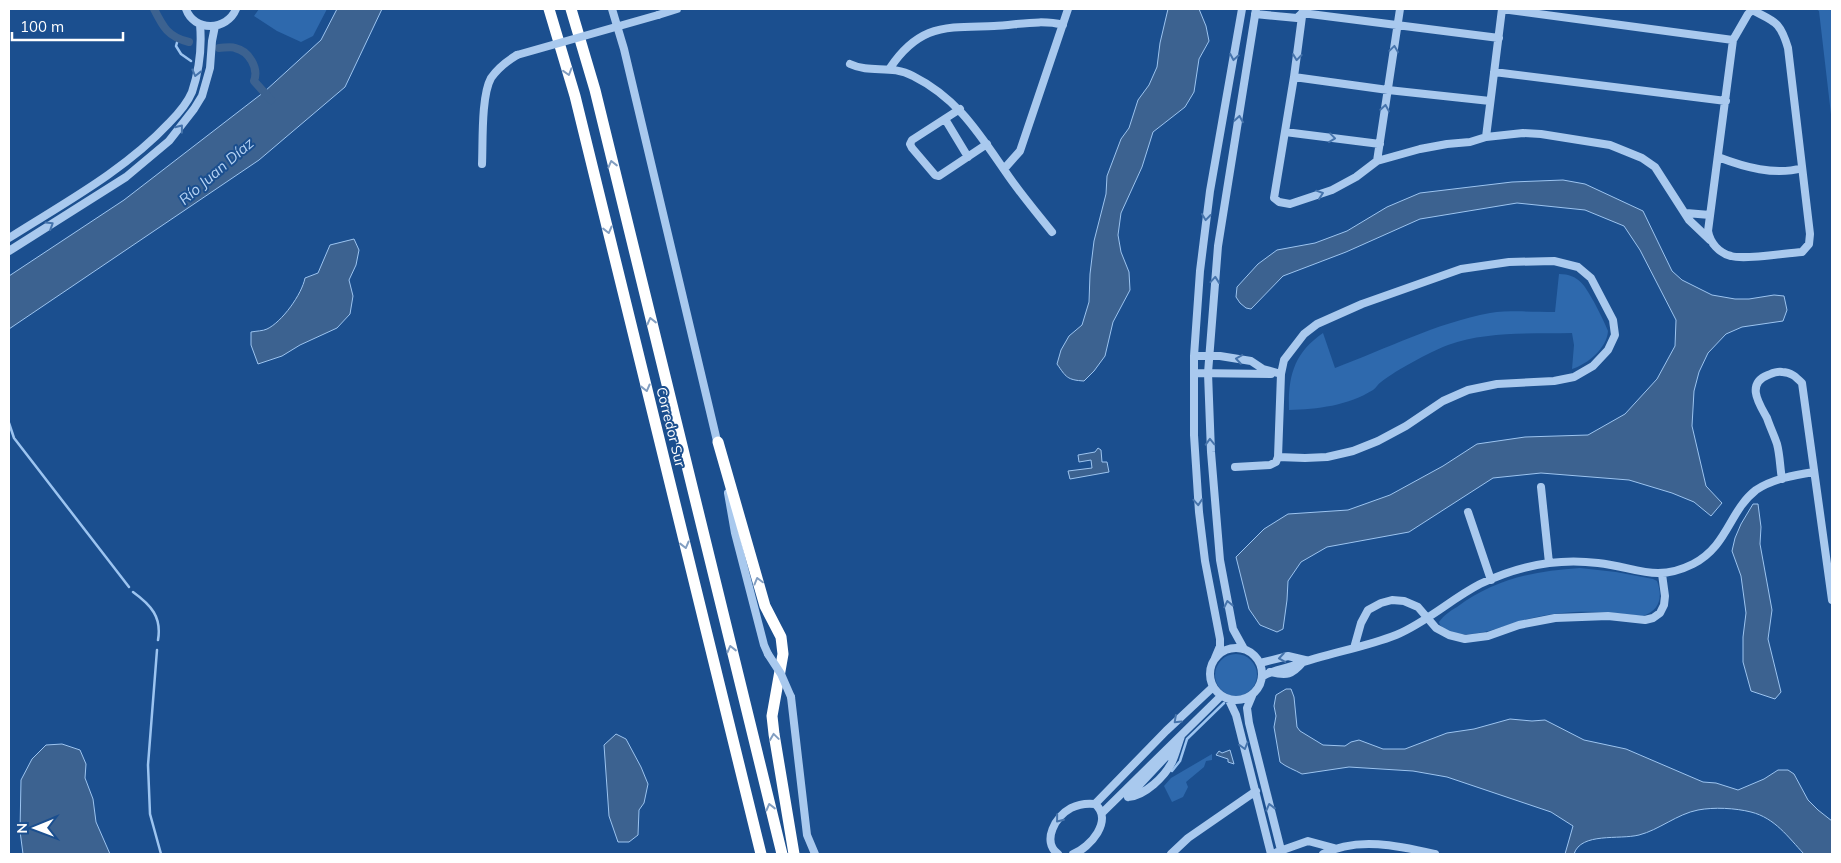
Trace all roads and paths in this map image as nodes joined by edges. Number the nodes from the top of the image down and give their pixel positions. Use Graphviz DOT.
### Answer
graph roads {
  1 [pos="186,9"];
  2 [pos="236,9"];
  3 [pos="549,9"];
  4 [pos="571,9"];
  5 [pos="612,9"];
  6 [pos="677,9"];
  7 [pos="1068,9"];
  8 [pos="1242,9"];
  9 [pos="1400,9"];
  10 [pos="1502,9"];
  11 [pos="1567,9"];
  12 [pos="1751,9"];
  13 [pos="1302,10"];
  14 [pos="1255,12"];
  15 [pos="1566,17"];
  16 [pos="200,24"];
  17 [pos="1063,25"];
  18 [pos="1397,25"];
  19 [pos="215,26"];
  20 [pos="1499,38"];
  21 [pos="1733,40"];
  22 [pos="850,64"];
  23 [pos="890,68"];
  24 [pos="1494,72"];
  25 [pos="1294,77"];
  26 [pos="1388,90"];
  27 [pos="1490,100"];
  28 [pos="1726,101"];
  29 [pos="960,109"];
  30 [pos="945,119"];
  31 [pos="1285,132"];
  32 [pos="1486,137"];
  33 [pos="987,144"];
  34 [pos="1380,144"];
  35 [pos="968,157"];
  36 [pos="1718,157"];
  37 [pos="1377,161"];
  38 [pos="482,164"];
  39 [pos="1802,168"];
  40 [pos="1004,169"];
  41 [pos="1686,213"];
  42 [pos="1710,215"];
  43 [pos="1052,232"];
  44 [pos="9,238"];
  45 [pos="1710,240"];
  46 [pos="9,251"];
  47 [pos="1194,356"];
  48 [pos="1209,356"];
  49 [pos="1194,373"];
  50 [pos="1208,373"];
  51 [pos="1280,374"];
  52 [pos="718,442"];
  53 [pos="1278,457"];
  54 [pos="1235,467"];
  55 [pos="1814,472"];
  56 [pos="1782,479"];
  57 [pos="1541,487"];
  58 [pos="1468,512"];
  59 [pos="1549,563"];
  60 [pos="1662,574"];
  61 [pos="1491,580"];
  62 [pos="1832,600"];
  63 [pos="1428,618"];
  64 [pos="1354,648"];
  65 [pos="1244,649"];
  66 [pos="1215,658"];
  67 [pos="1305,660"];
  68 [pos="1260,663"];
  69 [pos="1266,674"];
  70 [pos="1213,687"];
  71 [pos="1221,696"];
  72 [pos="1252,696"];
  73 [pos="1229,700"];
  74 [pos="1182,734"];
  75 [pos="1152,745"];
  76 [pos="1166,758"];
  77 [pos="1256,791"];
  78 [pos="1116,798"];
  79 [pos="1095,804"];
  80 [pos="1102,813"];
  81 [pos="1377,845"];
  82 [pos="1051,847"];
  83 [pos="1334,848"];
  84 [pos="1281,852"];
  85 [pos="761,854"];
  86 [pos="782,854"];
  87 [pos="794,854"];
  88 [pos="815,854"];
  89 [pos="1044,854"];
  90 [pos="1058,854"];
  91 [pos="1073,854"];
  92 [pos="1171,854"];
  93 [pos="1271,854"];
  94 [pos="1324,854"];
  95 [pos="1376,854"];
  96 [pos="1435,854"];
  1 -- 16 [label="street"];
  2 -- 19 [label="street"];
  3 -- 85 [label="highway, Corredor Sur, one-way"];
  86 -- 4 [label="highway, Corredor Sur, one-way"];
  5 -- 52 [label="street"];
  6 -- 38 [label="street, bridge"];
  7 -- 17 [label="street"];
  8 -- 47 [label="street, one-way"];
  9 -- 18 [label="street"];
  10 -- 15 [label="street"];
  10 -- 20 [label="street"];
  11 -- 15 [label="street"];
  12 -- 21 [label="street"];
  12 -- 39 [label="street"];
  13 -- 14 [label="street"];
  13 -- 18 [label="street"];
  13 -- 25 [label="street, one-way"];
  48 -- 14 [label="street, one-way"];
  15 -- 21 [label="street"];
  16 -- 19 [label="street"];
  16 -- 44 [label="street, one-way"];
  17 -- 23 [label="street"];
  17 -- 40 [label="street"];
  18 -- 20 [label="street"];
  26 -- 18 [label="street, one-way"];
  46 -- 19 [label="street, one-way"];
  20 -- 24 [label="street"];
  21 -- 28 [label="street"];
  22 -- 23 [label="street"];
  23 -- 29 [label="street"];
  24 -- 27 [label="street"];
  24 -- 28 [label="street"];
  25 -- 26 [label="street"];
  25 -- 31 [label="street"];
  26 -- 27 [label="street"];
  34 -- 26 [label="street, one-way"];
  27 -- 32 [label="street"];
  28 -- 36 [label="street"];
  29 -- 30 [label="street"];
  29 -- 33 [label="street"];
  30 -- 35 [label="street"];
  30 -- 35 [label="street"];
  31 -- 34 [label="street, one-way"];
  31 -- 37 [label="street, one-way"];
  32 -- 37 [label="street"];
  32 -- 41 [label="street"];
  33 -- 35 [label="street"];
  33 -- 40 [label="street"];
  34 -- 37 [label="street"];
  36 -- 39 [label="street"];
  36 -- 42 [label="street"];
  39 -- 45 [label="street"];
  40 -- 43 [label="street"];
  41 -- 42 [label="street"];
  41 -- 45 [label="street"];
  42 -- 45 [label="street"];
  47 -- 48 [label="street"];
  47 -- 49 [label="street"];
  48 -- 50 [label="street"];
  51 -- 48 [label="street, one-way"];
  49 -- 50 [label="street"];
  49 -- 66 [label="street, one-way"];
  50 -- 51 [label="street"];
  65 -- 50 [label="street, one-way"];
  51 -- 53 [label="street"];
  51 -- 53 [label="street"];
  87 -- 52 [label="highway, one-way"];
  52 -- 88 [label="street, bridge"];
  53 -- 54 [label="street"];
  55 -- 56 [label="street"];
  55 -- 56 [label="street"];
  55 -- 62 [label="street"];
  56 -- 60 [label="street"];
  57 -- 59 [label="street"];
  58 -- 61 [label="street"];
  59 -- 60 [label="street"];
  59 -- 61 [label="street"];
  60 -- 63 [label="street"];
  61 -- 63 [label="street"];
  63 -- 64 [label="street"];
  63 -- 64 [label="street"];
  64 -- 67 [label="street"];
  65 -- 66 [label="street"];
  65 -- 68 [label="street"];
  66 -- 70 [label="street"];
  67 -- 68 [label="street, one-way"];
  67 -- 69 [label="street"];
  68 -- 69 [label="street"];
  69 -- 72 [label="street"];
  70 -- 71 [label="street"];
  70 -- 75 [label="street, one-way"];
  71 -- 73 [label="street"];
  71 -- 74 [label="street"];
  72 -- 73 [label="street"];
  84 -- 72 [label="street, one-way"];
  73 -- 77 [label="street, one-way"];
  74 -- 76 [label="street"];
  74 -- 76 [label="street"];
  75 -- 76 [label="street"];
  75 -- 79 [label="street"];
  76 -- 78 [label="street"];
  76 -- 78 [label="street"];
  77 -- 92 [label="street"];
  77 -- 93 [label="street"];
  78 -- 80 [label="street"];
  79 -- 80 [label="street"];
  79 -- 82 [label="street, one-way"];
  80 -- 91 [label="street"];
  81 -- 83 [label="street"];
  81 -- 95 [label="street"];
  81 -- 96 [label="street"];
  82 -- 89 [label="street"];
  82 -- 90 [label="street"];
  83 -- 84 [label="street"];
  83 -- 94 [label="street"];
  84 -- 93 [label="street"];
}
